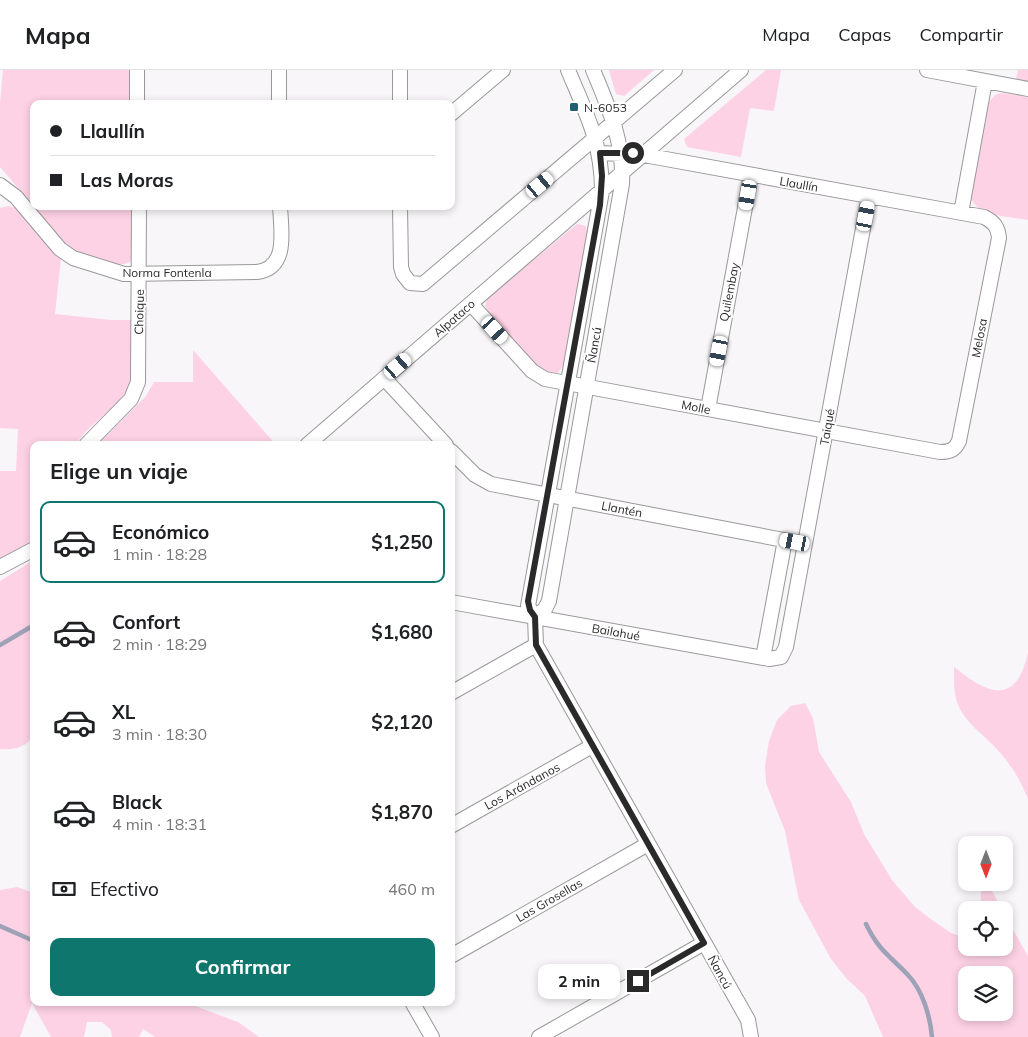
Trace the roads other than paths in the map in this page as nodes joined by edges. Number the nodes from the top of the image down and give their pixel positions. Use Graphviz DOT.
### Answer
graph roads {
  1 [pos="137,70"];
  2 [pos="279,70"];
  3 [pos="400,70"];
  4 [pos="502,70"];
  5 [pos="568,70"];
  6 [pos="593,70"];
  7 [pos="675,70"];
  8 [pos="741,70"];
  9 [pos="927,70"];
  10 [pos="985,81"];
  11 [pos="1028,89"];
  12 [pos="137,100"];
  13 [pos="279,100"];
  14 [pos="400,100"];
  15 [pos="455,111"];
  16 [pos="614,122"];
  17 [pos="596,137"];
  18 [pos="600,153"];
  19 [pos="622,153"];
  20 [pos="644,154"];
  21 [pos="622,173"];
  22 [pos="751,175"];
  23 [pos="0,185"];
  24 [pos="602,191"];
  25 [pos="869,196"];
  26 [pos="138,210"];
  27 [pos="281,210"];
  28 [pos="400,210"];
  29 [pos="961,213"];
  30 [pos="996,225"];
  31 [pos="139,274"];
  32 [pos="470,304"];
  33 [pos="384,378"];
  34 [pos="567,383"];
  35 [pos="587,386"];
  36 [pos="708,409"];
  37 [pos="826,431"];
  38 [pos="90,441"];
  39 [pos="312,441"];
  40 [pos="442,441"];
  41 [pos="952,450"];
  42 [pos="455,455"];
  43 [pos="547,495"];
  44 [pos="567,498"];
  45 [pos="785,540"];
  46 [pos="805,544"];
  47 [pos="30,551"];
  48 [pos="0,567"];
  49 [pos="455,603"];
  50 [pos="535,617"];
  51 [pos="536,645"];
  52 [pos="781,657"];
  53 [pos="763,658"];
  54 [pos="455,691"];
  55 [pos="592,746"];
  56 [pos="455,824"];
  57 [pos="648,844"];
  58 [pos="704,943"];
  59 [pos="455,954"];
  60 [pos="414,1006"];
  61 [pos="432,1037"];
  62 [pos="539,1037"];
  63 [pos="751,1037"];
  1 -- 12 [label="street"];
  2 -- 13 [label="street"];
  3 -- 14 [label="street"];
  4 -- 15 [label="street"];
  5 -- 17 [label="street, Ñancú"];
  6 -- 16 [label="street, Ñancú"];
  7 -- 16 [label="street"];
  8 -- 20 [label="street, Alpataco"];
  9 -- 10 [label="street"];
  10 -- 11 [label="street"];
  10 -- 29 [label="street"];
  16 -- 17 [label="street"];
  16 -- 19 [label="street, Ñancú"];
  17 -- 18 [label="street, Ñancú"];
  17 -- 28 [label="street"];
  18 -- 19 [label="street, Llaullín"];
  18 -- 24 [label="street, Ñancú"];
  19 -- 20 [label="street, Llaullín"];
  19 -- 21 [label="street, Ñancú"];
  20 -- 21 [label="street, Alpataco"];
  20 -- 22 [label="street, Llaullín"];
  21 -- 24 [label="street, Alpataco"];
  21 -- 35 [label="street, Ñancú"];
  22 -- 25 [label="street, Llaullín"];
  22 -- 36 [label="street, Quilembay"];
  23 -- 31 [label="street, Norma Fontenla"];
  24 -- 32 [label="street, Alpataco"];
  24 -- 34 [label="street, Ñancú"];
  25 -- 29 [label="street, Llaullín"];
  25 -- 37 [label="street, Taiqué"];
  26 -- 31 [label="street, Choique"];
  27 -- 31 [label="street, Norma Fontenla"];
  29 -- 30 [label="street, Llaullín"];
  30 -- 41 [label="street, Melosa"];
  31 -- 38 [label="street, Choique"];
  32 -- 33 [label="street, Alpataco"];
  32 -- 34 [label="street, Molle"];
  33 -- 39 [label="street, Alpataco"];
  33 -- 40 [label="street"];
  34 -- 35 [label="street, Molle"];
  34 -- 43 [label="street, Ñancú"];
  35 -- 36 [label="street, Molle"];
  35 -- 44 [label="street, Ñancú"];
  36 -- 37 [label="street, Molle"];
  37 -- 41 [label="street, Molle"];
  37 -- 46 [label="street, Taiqué"];
  42 -- 43 [label="street, Llantén"];
  43 -- 44 [label="street, Llantén"];
  43 -- 50 [label="street, Ñancú"];
  44 -- 45 [label="street, Llantén"];
  44 -- 50 [label="street, Ñancú"];
  45 -- 46 [label="street, Llantén"];
  45 -- 53 [label="street"];
  46 -- 52 [label="street, Taiqué"];
  47 -- 48 [label="street"];
  49 -- 50 [label="street, Bailahué"];
  50 -- 51 [label="street, Ñancú"];
  50 -- 53 [label="street, Bailahué"];
  51 -- 54 [label="street"];
  51 -- 55 [label="street, Ñancú"];
  52 -- 53 [label="street, Bailahué"];
  55 -- 56 [label="street, Los Arándanos"];
  55 -- 57 [label="street, Ñancú"];
  57 -- 58 [label="street, Ñancú"];
  57 -- 59 [label="street, Las Grosellas"];
  58 -- 62 [label="street"];
  58 -- 63 [label="street, Ñancú"];
  60 -- 61 [label="street"];
}
